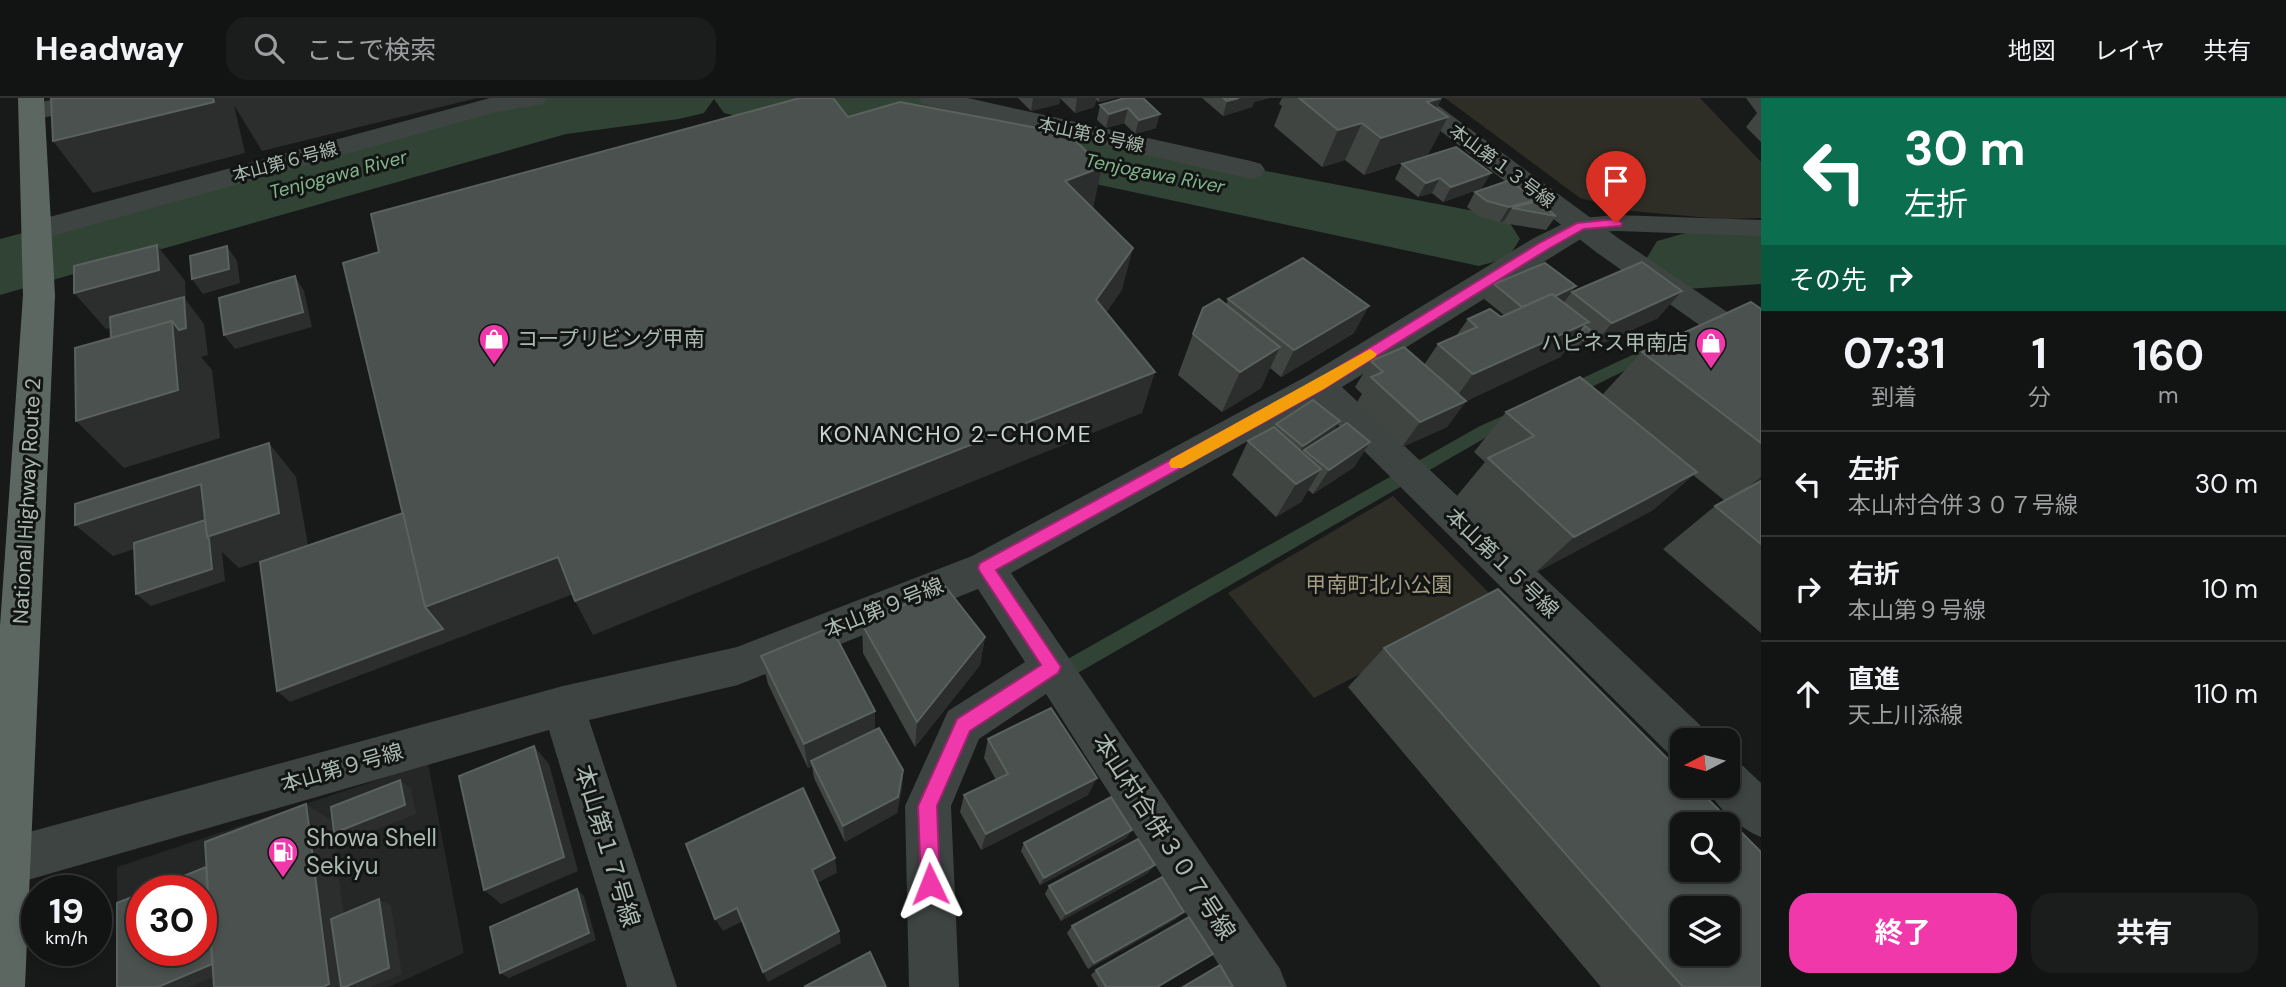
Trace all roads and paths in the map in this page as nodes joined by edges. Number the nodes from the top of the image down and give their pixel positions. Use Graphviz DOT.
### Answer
graph roads {
  1 [pos="97,98"];
  2 [pos="534,98"];
  3 [pos="932,98"];
  4 [pos="1411,98"];
  5 [pos="32,105"];
  6 [pos="1251,170"];
  7 [pos="1761,228"];
  8 [pos="1594,235"];
  9 [pos="38,248"];
  10 [pos="1754,339"];
  11 [pos="1319,385"];
  12 [pos="986,568"];
  13 [pos="1058,677"];
  14 [pos="563,706"];
  15 [pos="1673,728"];
  16 [pos="1740,794"];
  17 [pos="1761,814"];
  18 [pos="3,863"];
  19 [pos="0,987"];
  20 [pos="652,987"];
  21 [pos="934,987"];
  22 [pos="1262,987"];
  1 -- 5 [label="street"];
  2 -- 9 [label="street, 本山第６号線"];
  3 -- 6 [label="street, 本山第８号線"];
  4 -- 8 [label="street, 本山第１３号線"];
  5 -- 9 [label="highway, National Highway Route 2"];
  7 -- 8 [label="lane"];
  8 -- 10 [label="street, 本山第１３号線"];
  8 -- 11 [label="street, 本山第９号線"];
  9 -- 18 [label="highway, National Highway Route 2"];
  11 -- 12 [label="street, 本山第９号線"];
  11 -- 15 [label="street, 本山第１５号線"];
  12 -- 13 [label="street, 本山村合併３０７号線"];
  12 -- 14 [label="street, 本山第９号線"];
  13 -- 21 [label="street"];
  13 -- 22 [label="street, 本山村合併３０７号線"];
  14 -- 18 [label="street, 本山第９号線"];
  14 -- 20 [label="street, 本山第１７号線"];
  16 -- 17 [label="street"];
  18 -- 19 [label="highway, National Highway Route 2"];
}
